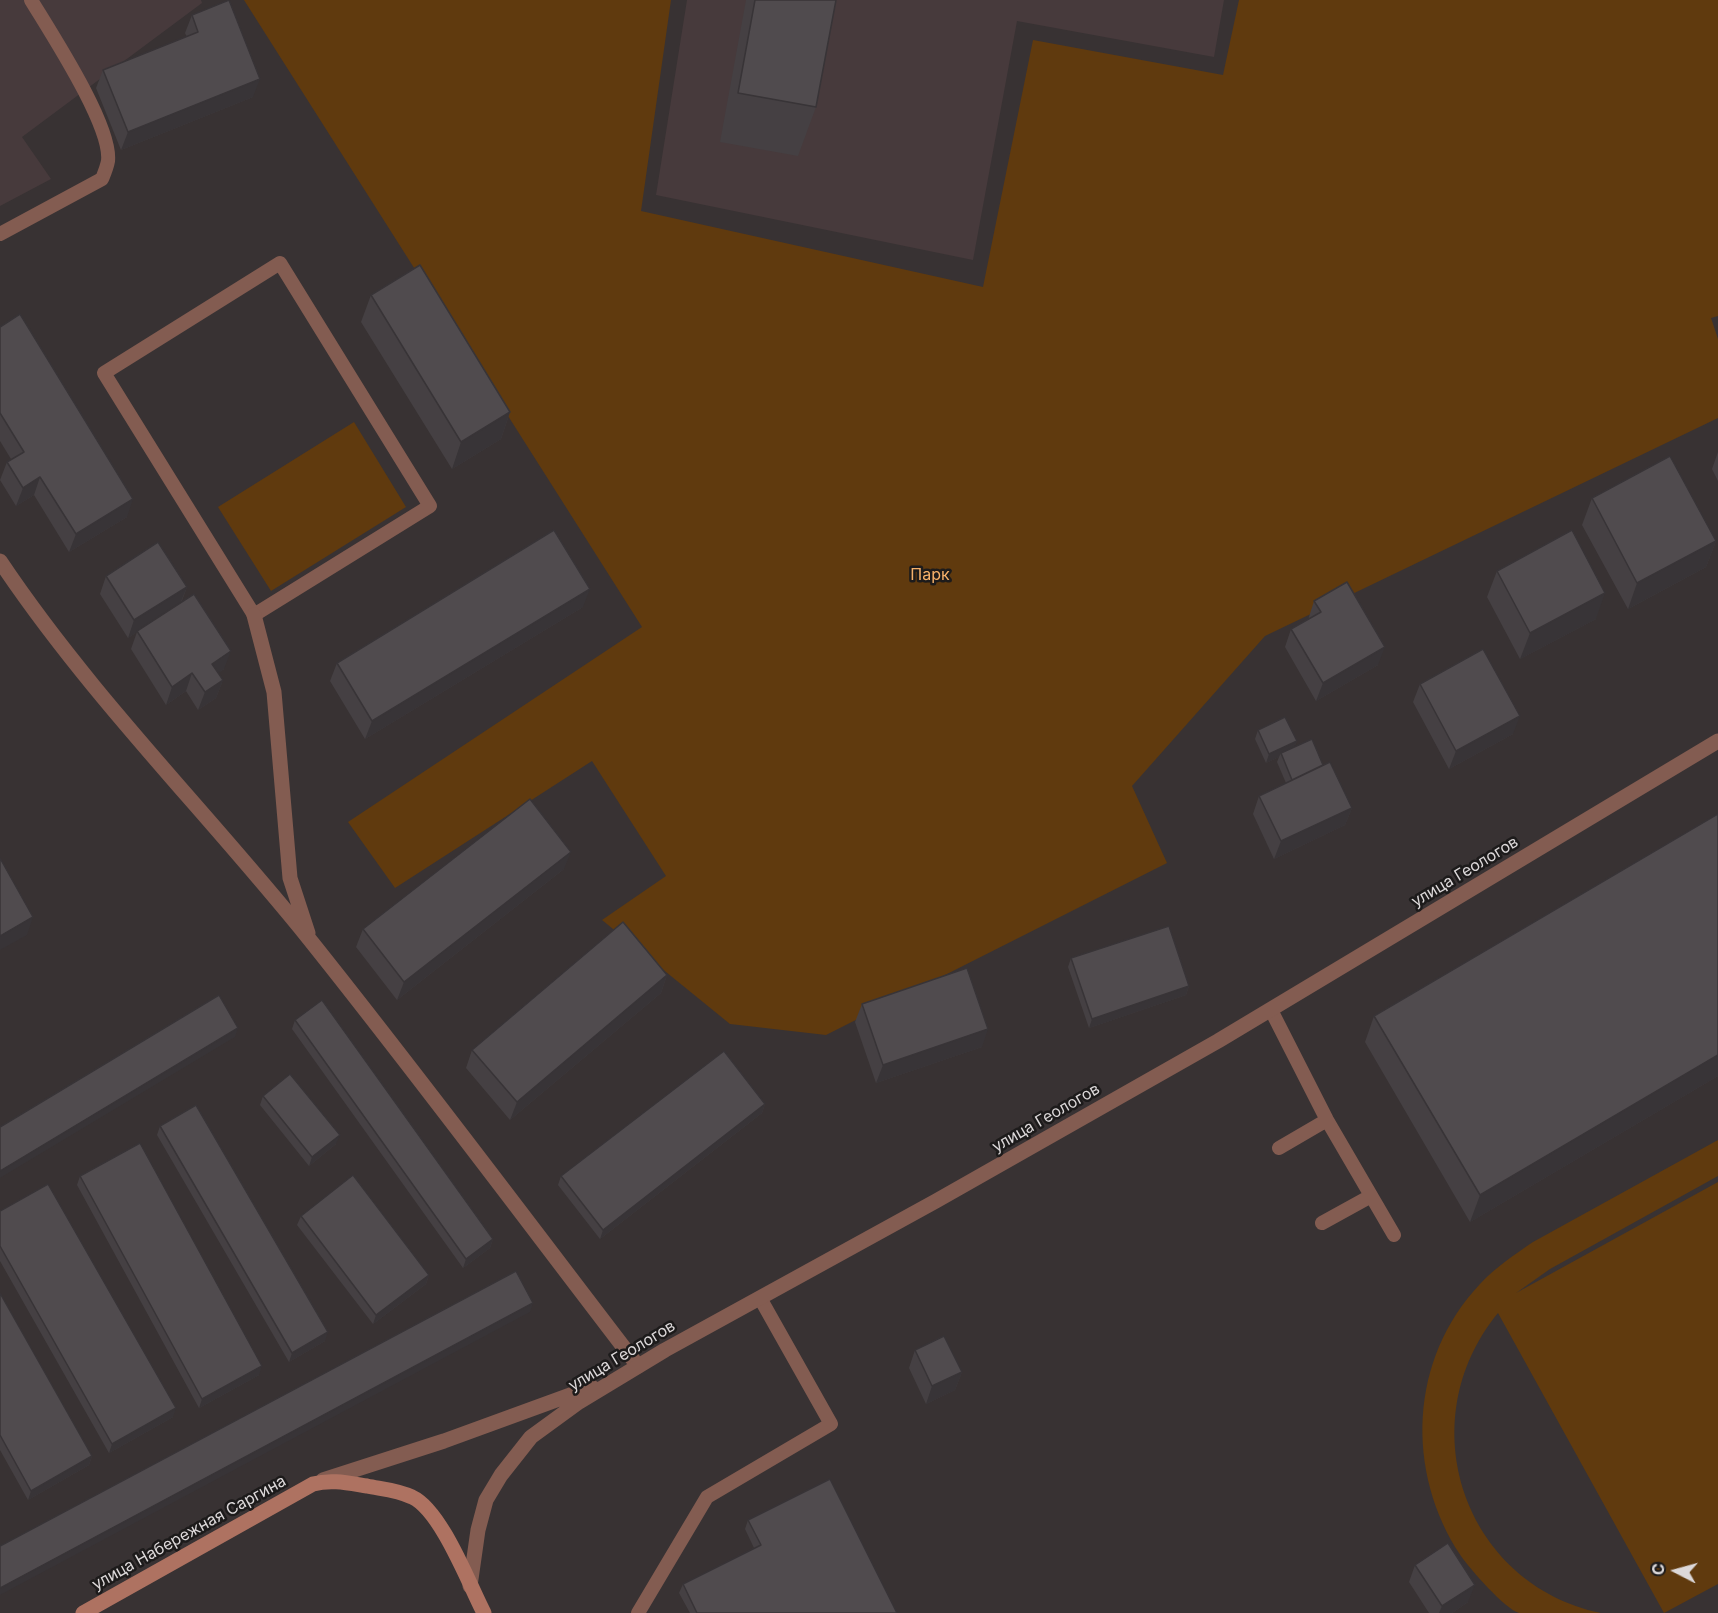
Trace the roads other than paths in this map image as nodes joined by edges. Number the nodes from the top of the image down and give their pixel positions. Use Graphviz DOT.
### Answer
graph roads {
  1 [pos="31,0"];
  2 [pos="0,234"];
  3 [pos="0,561"];
  4 [pos="254,615"];
  5 [pos="1718,741"];
  6 [pos="310,940"];
  7 [pos="1270,1010"];
  8 [pos="1327,1120"];
  9 [pos="1279,1148"];
  10 [pos="1371,1196"];
  11 [pos="1322,1223"];
  12 [pos="1394,1234"];
  13 [pos="760,1298"];
  14 [pos="639,1366"];
  15 [pos="620,1377"];
  16 [pos="313,1484"];
  17 [pos="470,1586"];
  18 [pos="83,1613"];
  19 [pos="484,1613"];
  20 [pos="638,1613"];
  1 -- 2 [label="lane"];
  3 -- 6 [label="street"];
  4 -- 4 [label="lane"];
  4 -- 6 [label="street"];
  5 -- 7 [label="street, улица Геологов"];
  6 -- 14 [label="street"];
  7 -- 8 [label="lane"];
  7 -- 13 [label="street, улица Геологов"];
  8 -- 9 [label="lane"];
  8 -- 10 [label="lane"];
  10 -- 11 [label="lane"];
  10 -- 12 [label="lane"];
  13 -- 14 [label="street, улица Геологов"];
  13 -- 20 [label="lane"];
  14 -- 15 [label="street, улица Геологов"];
  15 -- 16 [label="street"];
  15 -- 17 [label="street, улица Геологов"];
  16 -- 17 [label="main road"];
  16 -- 18 [label="main road, улица Набережная Саргина"];
  17 -- 19 [label="main road"];
}
